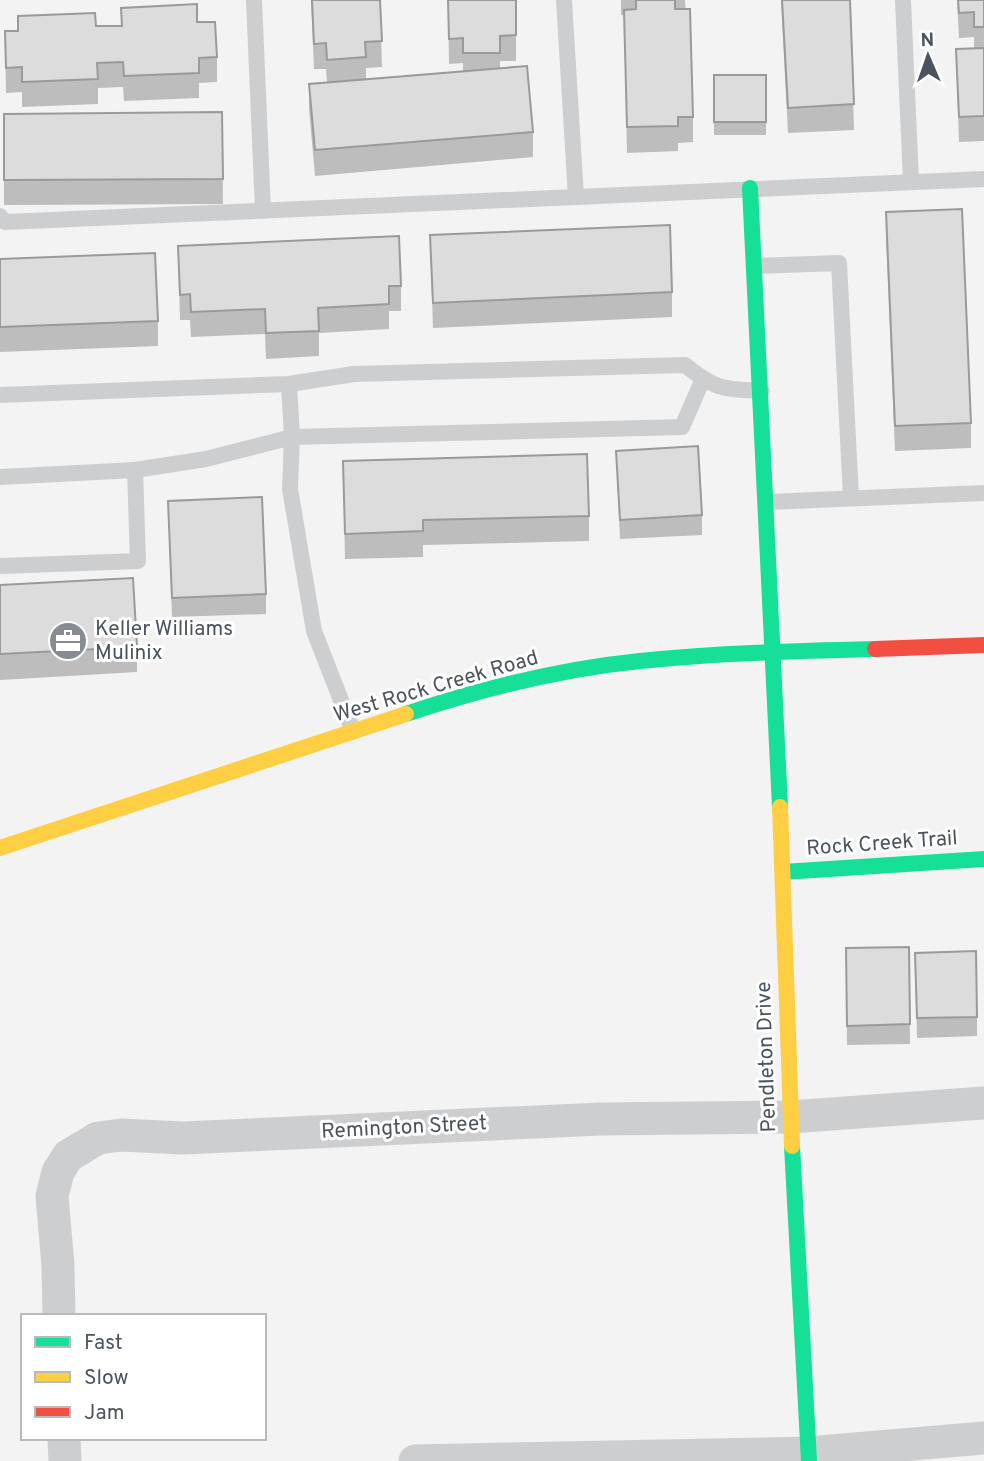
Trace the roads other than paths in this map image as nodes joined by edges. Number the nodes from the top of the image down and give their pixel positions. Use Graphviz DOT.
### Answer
graph roads {
  1 [pos="254,0"];
  2 [pos="564,0"];
  3 [pos="903,0"];
  4 [pos="984,179"];
  5 [pos="911,182"];
  6 [pos="750,188"];
  7 [pos="576,197"];
  8 [pos="263,211"];
  9 [pos="0,216"];
  10 [pos="754,266"];
  11 [pos="704,380"];
  12 [pos="289,384"];
  13 [pos="762,391"];
  14 [pos="0,395"];
  15 [pos="292,437"];
  16 [pos="135,470"];
  17 [pos="0,477"];
  18 [pos="984,493"];
  19 [pos="851,498"];
  20 [pos="767,502"];
  21 [pos="0,566"];
  22 [pos="984,645"];
  23 [pos="774,652"];
  24 [pos="354,731"];
  25 [pos="0,848"];
  26 [pos="984,859"];
  27 [pos="783,872"];
  28 [pos="984,1103"];
  29 [pos="790,1117"];
  30 [pos="59,1314"];
  31 [pos="984,1438"];
  32 [pos="64,1440"];
  33 [pos="808,1457"];
  34 [pos="65,1461"];
  35 [pos="415,1461"];
  1 -- 8 [label="lane"];
  2 -- 7 [label="lane"];
  3 -- 5 [label="lane"];
  4 -- 5 [label="lane"];
  5 -- 6 [label="lane"];
  6 -- 7 [label="lane"];
  6 -- 10 [label="street, Pendleton Drive"];
  7 -- 8 [label="lane"];
  8 -- 9 [label="lane"];
  10 -- 13 [label="street, Pendleton Drive"];
  10 -- 19 [label="lane"];
  11 -- 12 [label="lane"];
  11 -- 13 [label="lane"];
  11 -- 15 [label="lane"];
  12 -- 14 [label="lane"];
  12 -- 15 [label="lane"];
  13 -- 20 [label="street, Pendleton Drive"];
  15 -- 16 [label="lane"];
  15 -- 24 [label="lane"];
  16 -- 17 [label="lane"];
  16 -- 21 [label="lane"];
  18 -- 19 [label="lane"];
  19 -- 20 [label="lane"];
  20 -- 23 [label="street, Pendleton Drive"];
  22 -- 23 [label="street, West Rock Creek Road"];
  23 -- 24 [label="street, West Rock Creek Road"];
  23 -- 27 [label="street, Pendleton Drive"];
  24 -- 25 [label="street, West Rock Creek Road"];
  26 -- 27 [label="street, Rock Creek Trail"];
  27 -- 29 [label="street, Pendleton Drive"];
  28 -- 29 [label="street, Remington Street"];
  29 -- 30 [label="street, Remington Street"];
  29 -- 33 [label="street, Pendleton Drive"];
  31 -- 33 [label="street"];
  32 -- 34 [label="street"];
  33 -- 35 [label="street"];
}
